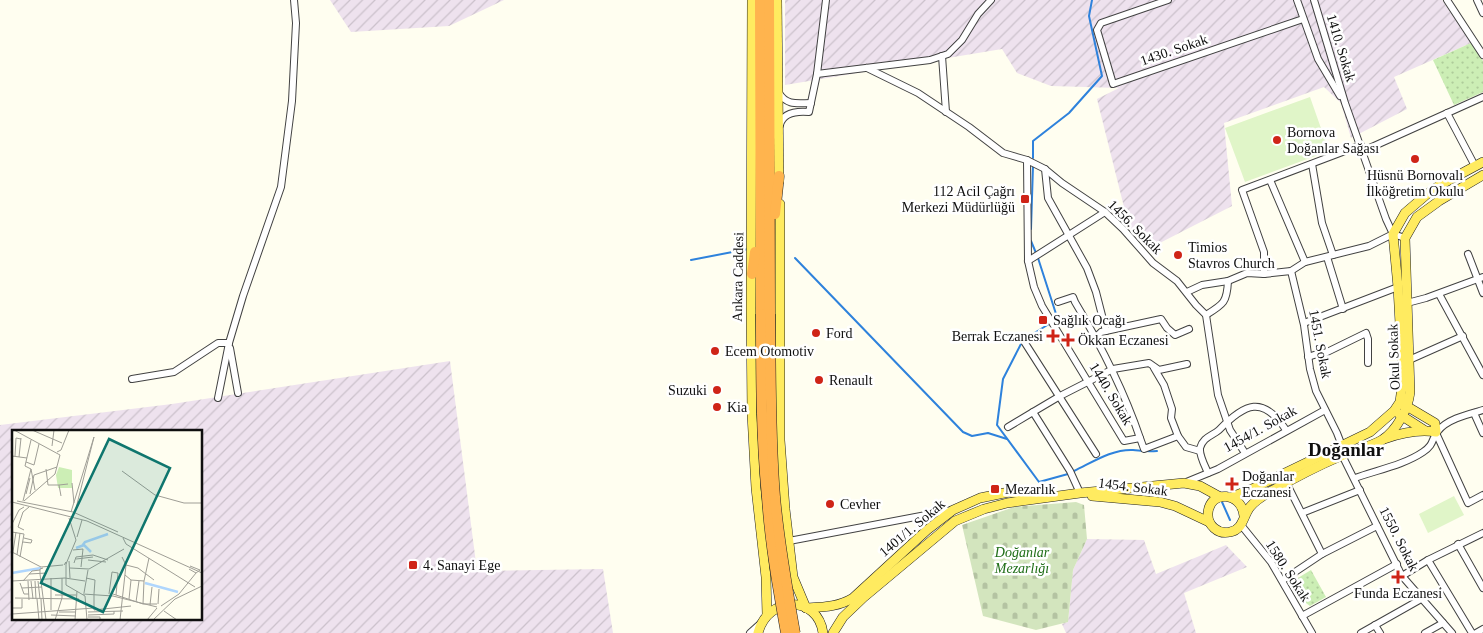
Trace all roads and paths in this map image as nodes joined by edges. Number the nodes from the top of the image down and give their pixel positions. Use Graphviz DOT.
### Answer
graph roads {
  1 [pos="294,0"];
  2 [pos="752,0"];
  3 [pos="760,0"];
  4 [pos="770,0"];
  5 [pos="777,0"];
  6 [pos="826,0"];
  7 [pos="991,0"];
  8 [pos="1168,0"];
  9 [pos="1298,0"];
  10 [pos="1314,0"];
  11 [pos="1447,0"];
  12 [pos="1476,0"];
  13 [pos="1483,12"];
  14 [pos="1303,19"];
  15 [pos="1483,55"];
  16 [pos="942,56"];
  17 [pos="867,68"];
  18 [pos="817,74"];
  19 [pos="777,90"];
  20 [pos="1483,97"];
  21 [pos="811,103"];
  22 [pos="1345,103"];
  23 [pos="946,112"];
  24 [pos="1448,113"];
  25 [pos="778,132"];
  26 [pos="1362,148"];
  27 [pos="1027,160"];
  28 [pos="1312,164"];
  29 [pos="1479,164"];
  30 [pos="1045,169"];
  31 [pos="1483,175"];
  32 [pos="779,176"];
  33 [pos="1270,180"];
  34 [pos="1104,212"];
  35 [pos="760,217"];
  36 [pos="1393,234"];
  37 [pos="1068,235"];
  38 [pos="1405,238"];
  39 [pos="1468,254"];
  40 [pos="1330,256"];
  41 [pos="1028,261"];
  42 [pos="1305,262"];
  43 [pos="770,267"];
  44 [pos="1291,271"];
  45 [pos="752,274"];
  46 [pos="1264,274"];
  47 [pos="1480,278"];
  48 [pos="1228,281"];
  49 [pos="1398,287"];
  50 [pos="1187,292"];
  51 [pos="1483,293"];
  52 [pos="1439,294"];
  53 [pos="1058,302"];
  54 [pos="1406,303"];
  55 [pos="1342,309"];
  56 [pos="765,314"];
  57 [pos="1206,315"];
  58 [pos="1304,323"];
  59 [pos="1189,329"];
  60 [pos="1106,331"];
  61 [pos="1463,336"];
  62 [pos="1095,338"];
  63 [pos="1024,343"];
  64 [pos="229,344"];
  65 [pos="1308,356"];
  66 [pos="1409,360"];
  67 [pos="1149,363"];
  68 [pos="1368,363"];
  69 [pos="1187,364"];
  70 [pos="1113,369"];
  71 [pos="1483,375"];
  72 [pos="132,379"];
  73 [pos="1089,381"];
  74 [pos="238,393"];
  75 [pos="1060,396"];
  76 [pos="218,398"];
  77 [pos="1404,404"];
  78 [pos="1325,410"];
  79 [pos="1483,410"];
  80 [pos="1394,411"];
  81 [pos="1033,412"];
  82 [pos="1474,413"];
  83 [pos="1402,416"];
  84 [pos="1227,420"];
  85 [pos="1008,427"];
  86 [pos="1286,430"];
  87 [pos="1424,430"];
  88 [pos="1436,432"];
  89 [pos="1483,433"];
  90 [pos="1178,436"];
  91 [pos="1140,438"];
  92 [pos="1382,440"];
  93 [pos="1200,451"];
  94 [pos="1342,451"];
  95 [pos="1245,453"];
  96 [pos="1096,454"];
  97 [pos="1208,473"];
  98 [pos="1355,478"];
  99 [pos="1286,482"];
  100 [pos="1184,484"];
  101 [pos="1360,490"];
  102 [pos="1080,493"];
  103 [pos="1483,495"];
  104 [pos="1045,497"];
  105 [pos="1220,497"];
  106 [pos="1232,497"];
  107 [pos="953,510"];
  108 [pos="1302,513"];
  109 [pos="1243,520"];
  110 [pos="1209,522"];
  111 [pos="1378,526"];
  112 [pos="1483,533"];
  113 [pos="789,541"];
  114 [pos="1458,544"];
  115 [pos="1322,554"];
  116 [pos="1428,560"];
  117 [pos="1397,564"];
  118 [pos="1402,576"];
  119 [pos="1282,580"];
  120 [pos="1483,588"];
  121 [pos="1423,598"];
  122 [pos="806,608"];
  123 [pos="767,615"];
  124 [pos="1302,616"];
  125 [pos="1443,623"];
  126 [pos="1375,624"];
  127 [pos="759,629"];
  128 [pos="1483,629"];
  129 [pos="750,633"];
  130 [pos="786,633"];
  131 [pos="795,633"];
  132 [pos="823,633"];
  133 [pos="833,633"];
  134 [pos="1312,633"];
  135 [pos="1361,633"];
  136 [pos="1380,633"];
  137 [pos="1425,633"];
  138 [pos="1452,633"];
  139 [pos="1472,633"];
  140 [pos="1476,633"];
  1 -- 64 [label="street"];
  2 -- 45 [label="main road, Ankara Caddesi"];
  3 -- 35 [label="highway, Ankara Caddesi"];
  4 -- 43 [label="highway, Ankara Caddesi"];
  5 -- 19 [label="main road"];
  6 -- 18 [label="street"];
  7 -- 16 [label="street"];
  8 -- 14 [label="street, 1430. Sokak"];
  9 -- 14 [label="street, 1410. Sokak"];
  10 -- 22 [label="street, 1410. Sokak"];
  11 -- 15 [label="street"];
  12 -- 13 [label="street"];
  14 -- 22 [label="street, 1410. Sokak"];
  16 -- 17 [label="street"];
  16 -- 23 [label="street"];
  17 -- 18 [label="street"];
  17 -- 23 [label="street, 1456. Sokak"];
  18 -- 21 [label="street"];
  19 -- 21 [label="street"];
  19 -- 25 [label="main road"];
  20 -- 24 [label="street"];
  21 -- 25 [label="street"];
  22 -- 26 [label="street, 1410. Sokak"];
  23 -- 27 [label="street, 1456. Sokak"];
  24 -- 26 [label="street"];
  24 -- 29 [label="street"];
  25 -- 32 [label="main road"];
  26 -- 28 [label="street"];
  26 -- 36 [label="street, 1410. Sokak"];
  27 -- 30 [label="street, 1456. Sokak"];
  27 -- 41 [label="street, 1440. Sokak"];
  28 -- 33 [label="street"];
  28 -- 40 [label="street"];
  29 -- 36 [label="main road"];
  30 -- 34 [label="street, 1456. Sokak"];
  30 -- 37 [label="street"];
  31 -- 38 [label="main road"];
  32 -- 43 [label="highway"];
  32 -- 113 [label="main road"];
  33 -- 42 [label="street"];
  33 -- 46 [label="street"];
  34 -- 37 [label="street"];
  34 -- 50 [label="street, 1456. Sokak"];
  35 -- 45 [label="highway"];
  35 -- 56 [label="highway, Ankara Caddesi"];
  36 -- 38 [label="street"];
  36 -- 40 [label="street"];
  36 -- 49 [label="main road"];
  37 -- 41 [label="street"];
  37 -- 60 [label="street"];
  38 -- 54 [label="main road, Okul Sokak"];
  39 -- 47 [label="street"];
  40 -- 42 [label="street"];
  40 -- 55 [label="street"];
  41 -- 73 [label="street, 1440. Sokak"];
  42 -- 44 [label="street"];
  43 -- 56 [label="highway, Ankara Caddesi"];
  44 -- 46 [label="street"];
  44 -- 58 [label="street, 1451. Sokak"];
  45 -- 123 [label="main road, Ankara Caddesi"];
  46 -- 48 [label="street"];
  47 -- 51 [label="street"];
  47 -- 52 [label="street"];
  48 -- 50 [label="street"];
  48 -- 57 [label="street"];
  49 -- 55 [label="street"];
  49 -- 77 [label="main road"];
  50 -- 57 [label="street, 1456. Sokak"];
  52 -- 54 [label="street"];
  52 -- 61 [label="street"];
  53 -- 62 [label="street"];
  54 -- 66 [label="main road, Okul Sokak"];
  55 -- 58 [label="street"];
  56 -- 130 [label="highway, Ankara Caddesi, bridge"];
  56 -- 131 [label="highway, Ankara Caddesi, bridge"];
  57 -- 84 [label="street"];
  58 -- 65 [label="street, 1451. Sokak"];
  59 -- 60 [label="street"];
  60 -- 62 [label="street"];
  61 -- 66 [label="street"];
  61 -- 71 [label="street"];
  62 -- 70 [label="street"];
  63 -- 75 [label="street"];
  64 -- 72 [label="street"];
  64 -- 74 [label="street"];
  64 -- 76 [label="street"];
  65 -- 68 [label="street"];
  65 -- 78 [label="street, 1451. Sokak"];
  66 -- 77 [label="main road, Okul Sokak"];
  67 -- 69 [label="street"];
  67 -- 70 [label="street"];
  67 -- 90 [label="street"];
  70 -- 73 [label="street"];
  70 -- 91 [label="street"];
  73 -- 75 [label="street"];
  73 -- 91 [label="street, 1440. Sokak"];
  75 -- 81 [label="street"];
  75 -- 96 [label="street"];
  77 -- 80 [label="main road"];
  77 -- 83 [label="main road, Okul Sokak"];
  77 -- 88 [label="main road"];
  78 -- 86 [label="street, 1454/1. Sokak"];
  78 -- 94 [label="street, 1451. Sokak"];
  79 -- 82 [label="street"];
  80 -- 83 [label="main road"];
  80 -- 94 [label="main road"];
  81 -- 85 [label="street"];
  81 -- 102 [label="street"];
  82 -- 88 [label="street"];
  82 -- 89 [label="street"];
  83 -- 87 [label="main road"];
  83 -- 92 [label="main road, Okul Sokak"];
  84 -- 86 [label="street"];
  84 -- 93 [label="street"];
  84 -- 95 [label="street"];
  86 -- 95 [label="street, 1454/1. Sokak"];
  87 -- 88 [label="main road"];
  87 -- 92 [label="main road"];
  88 -- 98 [label="street"];
  88 -- 103 [label="street"];
  90 -- 91 [label="street, 1440. Sokak"];
  90 -- 93 [label="street"];
  92 -- 94 [label="main road, Okul Sokak"];
  93 -- 97 [label="street"];
  94 -- 98 [label="street, 1550. Sokak"];
  94 -- 99 [label="main road, Okul Sokak"];
  94 -- 106 [label="main road"];
  95 -- 97 [label="street, 1454/1. Sokak"];
  97 -- 100 [label="street, 1401/1. Sokak"];
  98 -- 101 [label="street, 1550. Sokak"];
  99 -- 108 [label="street"];
  99 -- 109 [label="main road, Okul Sokak"];
  100 -- 102 [label="main road, 1401/1. Sokak"];
  100 -- 105 [label="main road"];
  101 -- 108 [label="street"];
  101 -- 111 [label="street, 1550. Sokak"];
  102 -- 104 [label="main road, 1401/1. Sokak"];
  102 -- 110 [label="main road, 1454. Sokak"];
  104 -- 107 [label="main road, 1401/1. Sokak"];
  104 -- 133 [label="main road, 1401/1. Sokak"];
  105 -- 106 [label="main road"];
  105 -- 110 [label="main road"];
  106 -- 109 [label="main road"];
  107 -- 113 [label="street"];
  107 -- 122 [label="main road, 1401/1. Sokak"];
  108 -- 115 [label="street"];
  109 -- 110 [label="main road"];
  109 -- 119 [label="street, 1580. Sokak"];
  111 -- 115 [label="street"];
  111 -- 117 [label="street, 1550. Sokak"];
  112 -- 114 [label="street"];
  113 -- 122 [label="main road"];
  114 -- 116 [label="street"];
  114 -- 120 [label="street"];
  115 -- 119 [label="street"];
  116 -- 118 [label="street"];
  116 -- 139 [label="street"];
  117 -- 118 [label="street, 1550. Sokak"];
  117 -- 124 [label="street"];
  118 -- 121 [label="street, 1550. Sokak"];
  119 -- 124 [label="street, 1580. Sokak"];
  121 -- 125 [label="street, 1550. Sokak"];
  121 -- 126 [label="street"];
  122 -- 123 [label="main road"];
  122 -- 132 [label="main road"];
  123 -- 127 [label="main road"];
  124 -- 134 [label="street, 1580. Sokak"];
  125 -- 137 [label="street"];
  125 -- 138 [label="street, 1550. Sokak"];
  126 -- 135 [label="street"];
  126 -- 136 [label="street"];
  127 -- 129 [label="street"];
  128 -- 140 [label="street"];
}
